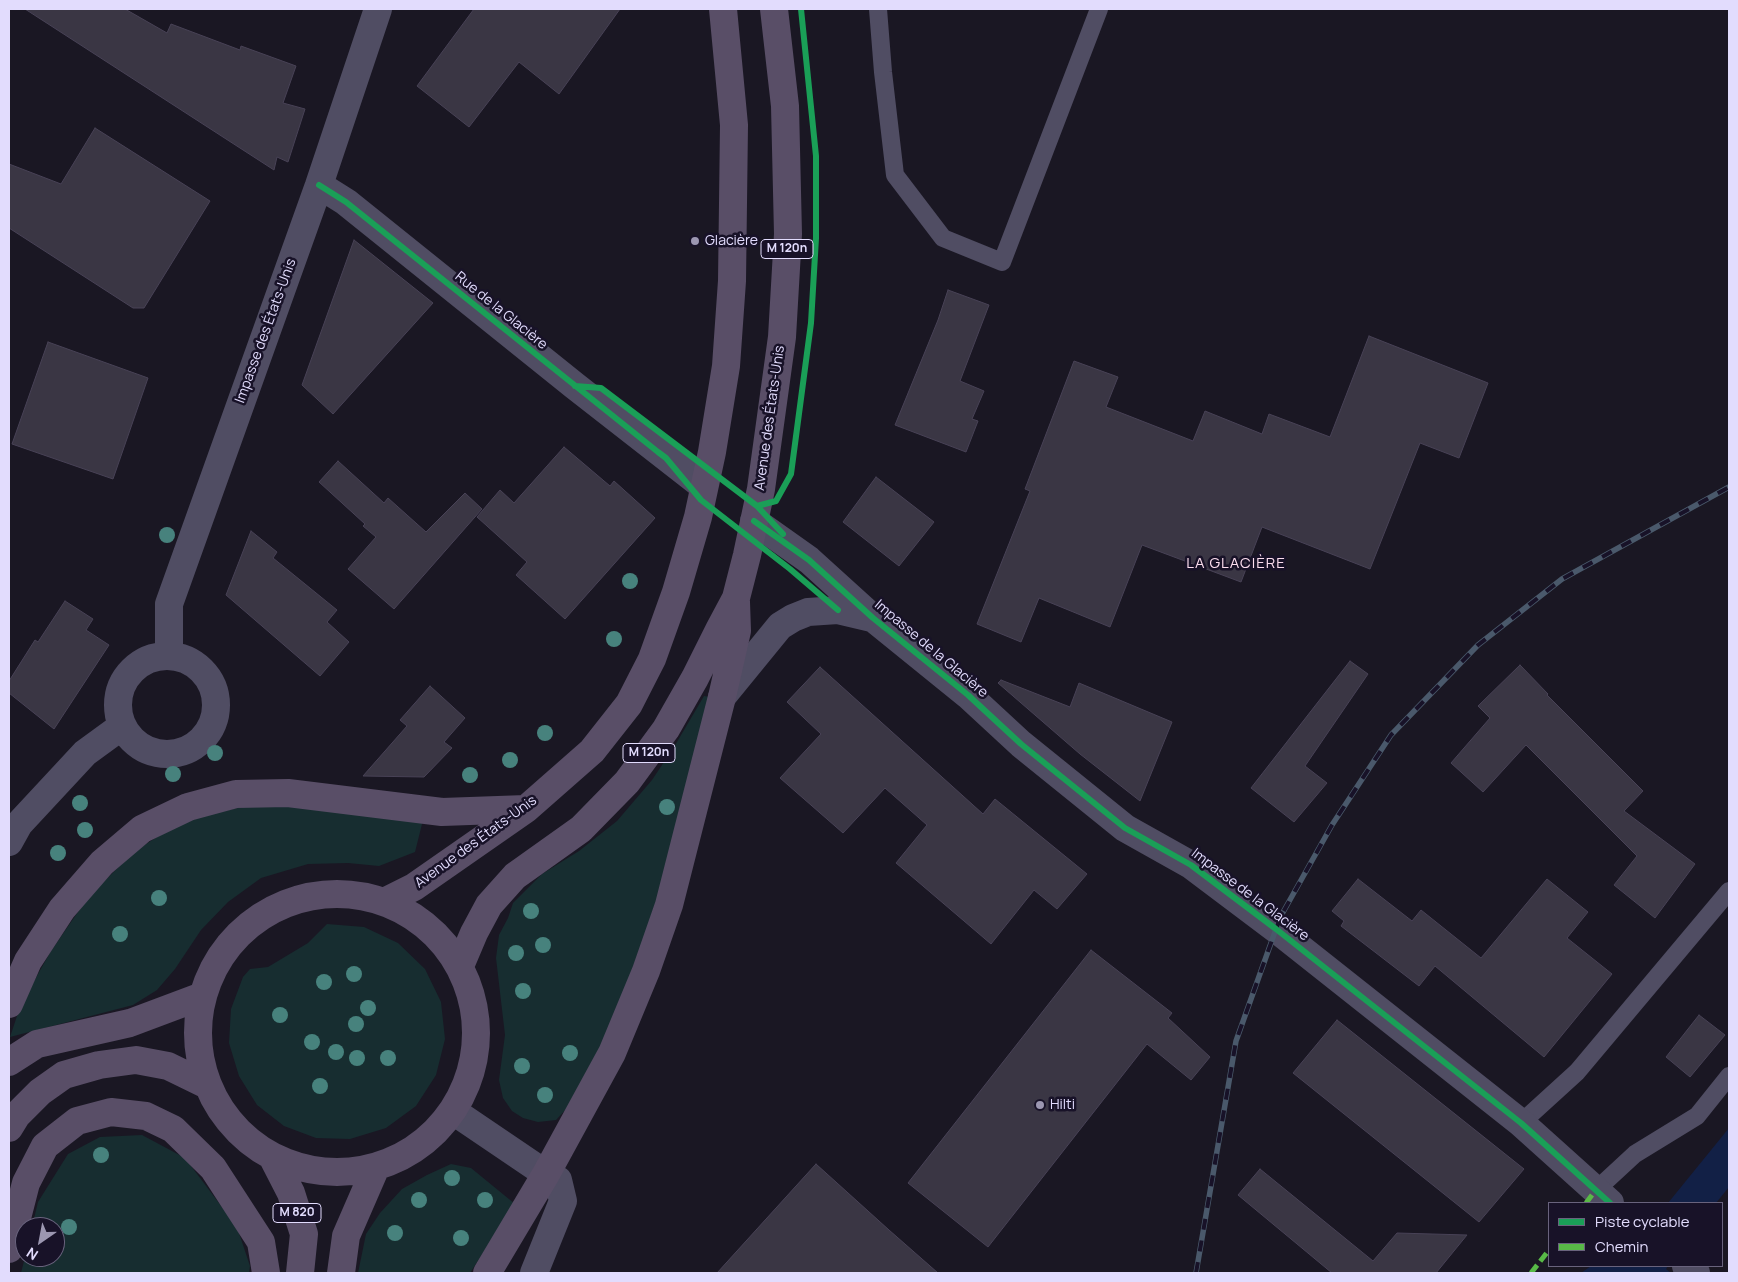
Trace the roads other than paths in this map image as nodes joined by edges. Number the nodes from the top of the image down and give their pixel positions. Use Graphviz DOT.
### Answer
graph roads {
  1 [pos="378,9"];
  2 [pos="723,9"];
  3 [pos="774,9"];
  4 [pos="878,9"];
  5 [pos="1099,9"];
  6 [pos="319,185"];
  7 [pos="703,486"];
  8 [pos="754,520"];
  9 [pos="736,598"];
  10 [pos="874,618"];
  11 [pos="169,655"];
  12 [pos="722,698"];
  13 [pos="122,726"];
  14 [pos="526,809"];
  15 [pos="9,842"];
  16 [pos="1729,891"];
  17 [pos="386,901"];
  18 [pos="460,966"];
  19 [pos="202,996"];
  20 [pos="9,1004"];
  21 [pos="9,1062"];
  22 [pos="1729,1076"];
  23 [pos="207,1085"];
  24 [pos="453,1111"];
  25 [pos="1521,1123"];
  26 [pos="9,1128"];
  27 [pos="272,1156"];
  28 [pos="376,1167"];
  29 [pos="546,1174"];
  30 [pos="1602,1197"];
  31 [pos="9,1249"];
  32 [pos="266,1273"];
  33 [pos="300,1273"];
  34 [pos="341,1273"];
  35 [pos="487,1273"];
  36 [pos="534,1273"];
  1 -- 6 [label="street, Impasse des États-Unis"];
  2 -- 7 [label="main road, Avenue des États-Unis / M 120n"];
  3 -- 8 [label="main road, Avenue des États-Unis / M 120n"];
  4 -- 5 [label="lane"];
  6 -- 7 [label="street, Rue de la Glacière"];
  6 -- 11 [label="street, Impasse des États-Unis"];
  7 -- 14 [label="main road, Avenue des États-Unis / M 120n"];
  8 -- 9 [label="main road, Avenue des États-Unis / M 120n"];
  8 -- 10 [label="street, Impasse de la Glacière"];
  9 -- 12 [label="main road"];
  9 -- 18 [label="main road, Avenue des États-Unis / M 120n"];
  10 -- 12 [label="street, Impasse de la Glacière"];
  10 -- 25 [label="street, Impasse de la Glacière"];
  11 -- 13 [label="street"];
  11 -- 13 [label="street"];
  12 -- 29 [label="main road"];
  13 -- 15 [label="street"];
  14 -- 17 [label="main road, Avenue des États-Unis / M 120n"];
  14 -- 20 [label="main road"];
  16 -- 25 [label="lane"];
  17 -- 18 [label="main road"];
  17 -- 19 [label="main road"];
  18 -- 24 [label="main road"];
  19 -- 21 [label="main road"];
  19 -- 23 [label="main road"];
  22 -- 30 [label="lane"];
  23 -- 26 [label="main road"];
  23 -- 27 [label="main road"];
  24 -- 28 [label="main road"];
  24 -- 29 [label="street"];
  25 -- 30 [label="street, Impasse de la Glacière"];
  27 -- 28 [label="main road"];
  27 -- 33 [label="main road, M 820"];
  28 -- 34 [label="main road"];
  29 -- 35 [label="main road"];
  29 -- 36 [label="street"];
  31 -- 32 [label="main road"];
}
